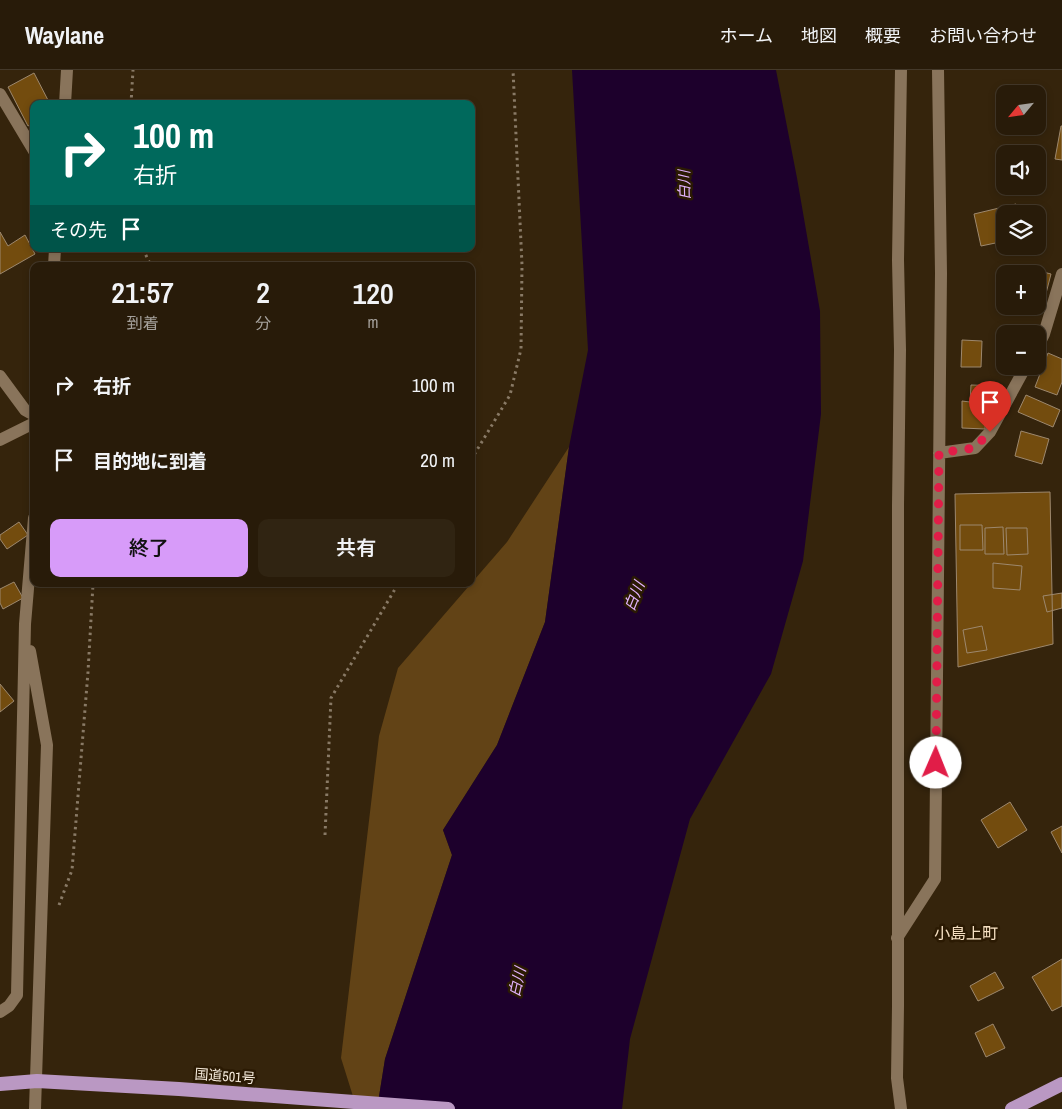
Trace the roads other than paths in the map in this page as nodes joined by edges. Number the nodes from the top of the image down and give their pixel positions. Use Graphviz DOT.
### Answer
graph roads {
  1 [pos="67,70"];
  2 [pos="901,70"];
  3 [pos="938,70"];
  4 [pos="0,94"];
  5 [pos="65,100"];
  6 [pos="30,144"];
  7 [pos="1062,274"];
  8 [pos="1046,327"];
  9 [pos="1021,375"];
  10 [pos="0,376"];
  11 [pos="30,413"];
  12 [pos="30,425"];
  13 [pos="0,440"];
  14 [pos="939,453"];
  15 [pos="30,565"];
  16 [pos="25,624"];
  17 [pos="898,938"];
  18 [pos="0,1012"];
  19 [pos="37,1081"];
  20 [pos="0,1084"];
  21 [pos="1062,1084"];
  22 [pos="35,1109"];
  23 [pos="448,1109"];
  24 [pos="902,1109"];
  25 [pos="1012,1109"];
  1 -- 5 [label="street"];
  2 -- 17 [label="street"];
  3 -- 14 [label="street"];
  4 -- 6 [label="street"];
  7 -- 8 [label="street"];
  9 -- 14 [label="street"];
  10 -- 11 [label="street"];
  12 -- 13 [label="street"];
  14 -- 17 [label="street"];
  15 -- 16 [label="street"];
  16 -- 18 [label="street"];
  16 -- 19 [label="street"];
  17 -- 24 [label="street"];
  19 -- 20 [label="highway, 国道501号"];
  19 -- 22 [label="street"];
  19 -- 23 [label="highway, 国道501号"];
  21 -- 25 [label="highway"];
}
